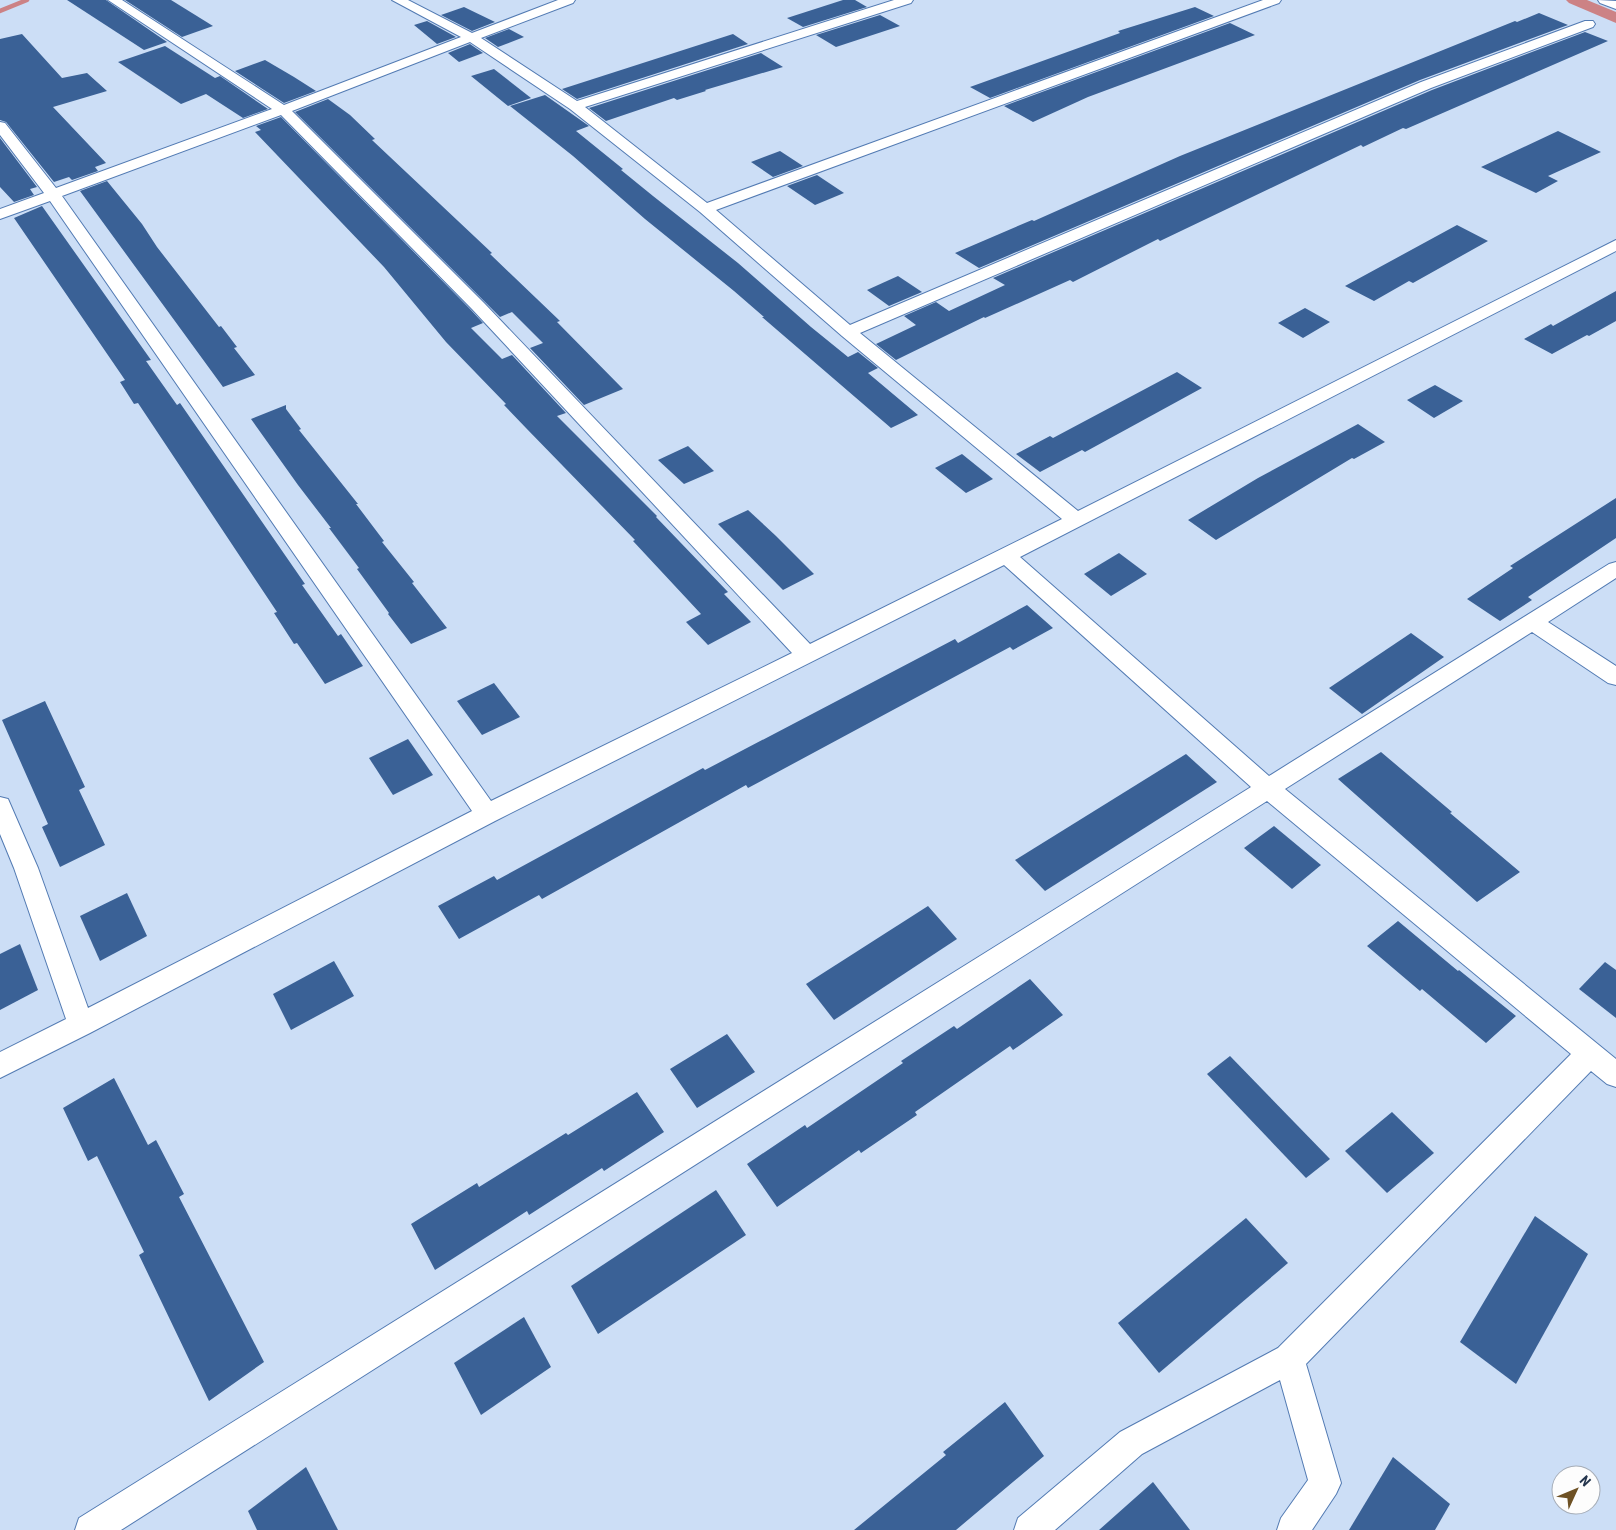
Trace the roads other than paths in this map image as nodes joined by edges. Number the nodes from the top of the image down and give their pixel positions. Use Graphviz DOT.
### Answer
graph roads {
  1 [pos="114,0"];
  2 [pos="398,0"];
  3 [pos="569,0"];
  4 [pos="907,0"];
  5 [pos="1275,0"];
  6 [pos="1604,0"];
  7 [pos="1616,5"];
  8 [pos="1589,24"];
  9 [pos="471,37"];
  10 [pos="575,106"];
  11 [pos="282,110"];
  12 [pos="0,126"];
  13 [pos="53,194"];
  14 [pos="705,209"];
  15 [pos="0,214"];
  16 [pos="1616,245"];
  17 [pos="848,332"];
  18 [pos="1076,521"];
  19 [pos="1006,556"];
  20 [pos="1616,569"];
  21 [pos="1534,622"];
  22 [pos="807,655"];
  23 [pos="1616,677"];
  24 [pos="1267,788"];
  25 [pos="0,806"];
  26 [pos="487,814"];
  27 [pos="81,1025"];
  28 [pos="1590,1054"];
  29 [pos="0,1066"];
  30 [pos="1616,1075"];
  31 [pos="1289,1360"];
  32 [pos="91,1530"];
  33 [pos="1030,1530"];
  34 [pos="1293,1530"];
  1 -- 11 [label="street"];
  2 -- 9 [label="street"];
  3 -- 9 [label="street"];
  4 -- 10 [label="street"];
  5 -- 14 [label="street"];
  6 -- 7 [label="street"];
  8 -- 17 [label="street"];
  9 -- 10 [label="street"];
  9 -- 11 [label="street"];
  10 -- 14 [label="street"];
  11 -- 13 [label="street"];
  11 -- 22 [label="street"];
  12 -- 13 [label="street"];
  13 -- 15 [label="street"];
  13 -- 26 [label="street"];
  14 -- 17 [label="street"];
  16 -- 18 [label="street"];
  17 -- 18 [label="street"];
  18 -- 19 [label="street"];
  19 -- 22 [label="street"];
  19 -- 24 [label="street"];
  20 -- 21 [label="street"];
  21 -- 23 [label="street"];
  21 -- 24 [label="street"];
  22 -- 26 [label="street"];
  24 -- 28 [label="street"];
  24 -- 32 [label="street"];
  25 -- 27 [label="street"];
  26 -- 27 [label="street"];
  27 -- 29 [label="street"];
  28 -- 30 [label="street"];
  28 -- 31 [label="street"];
  31 -- 33 [label="street"];
  31 -- 34 [label="street"];
}
